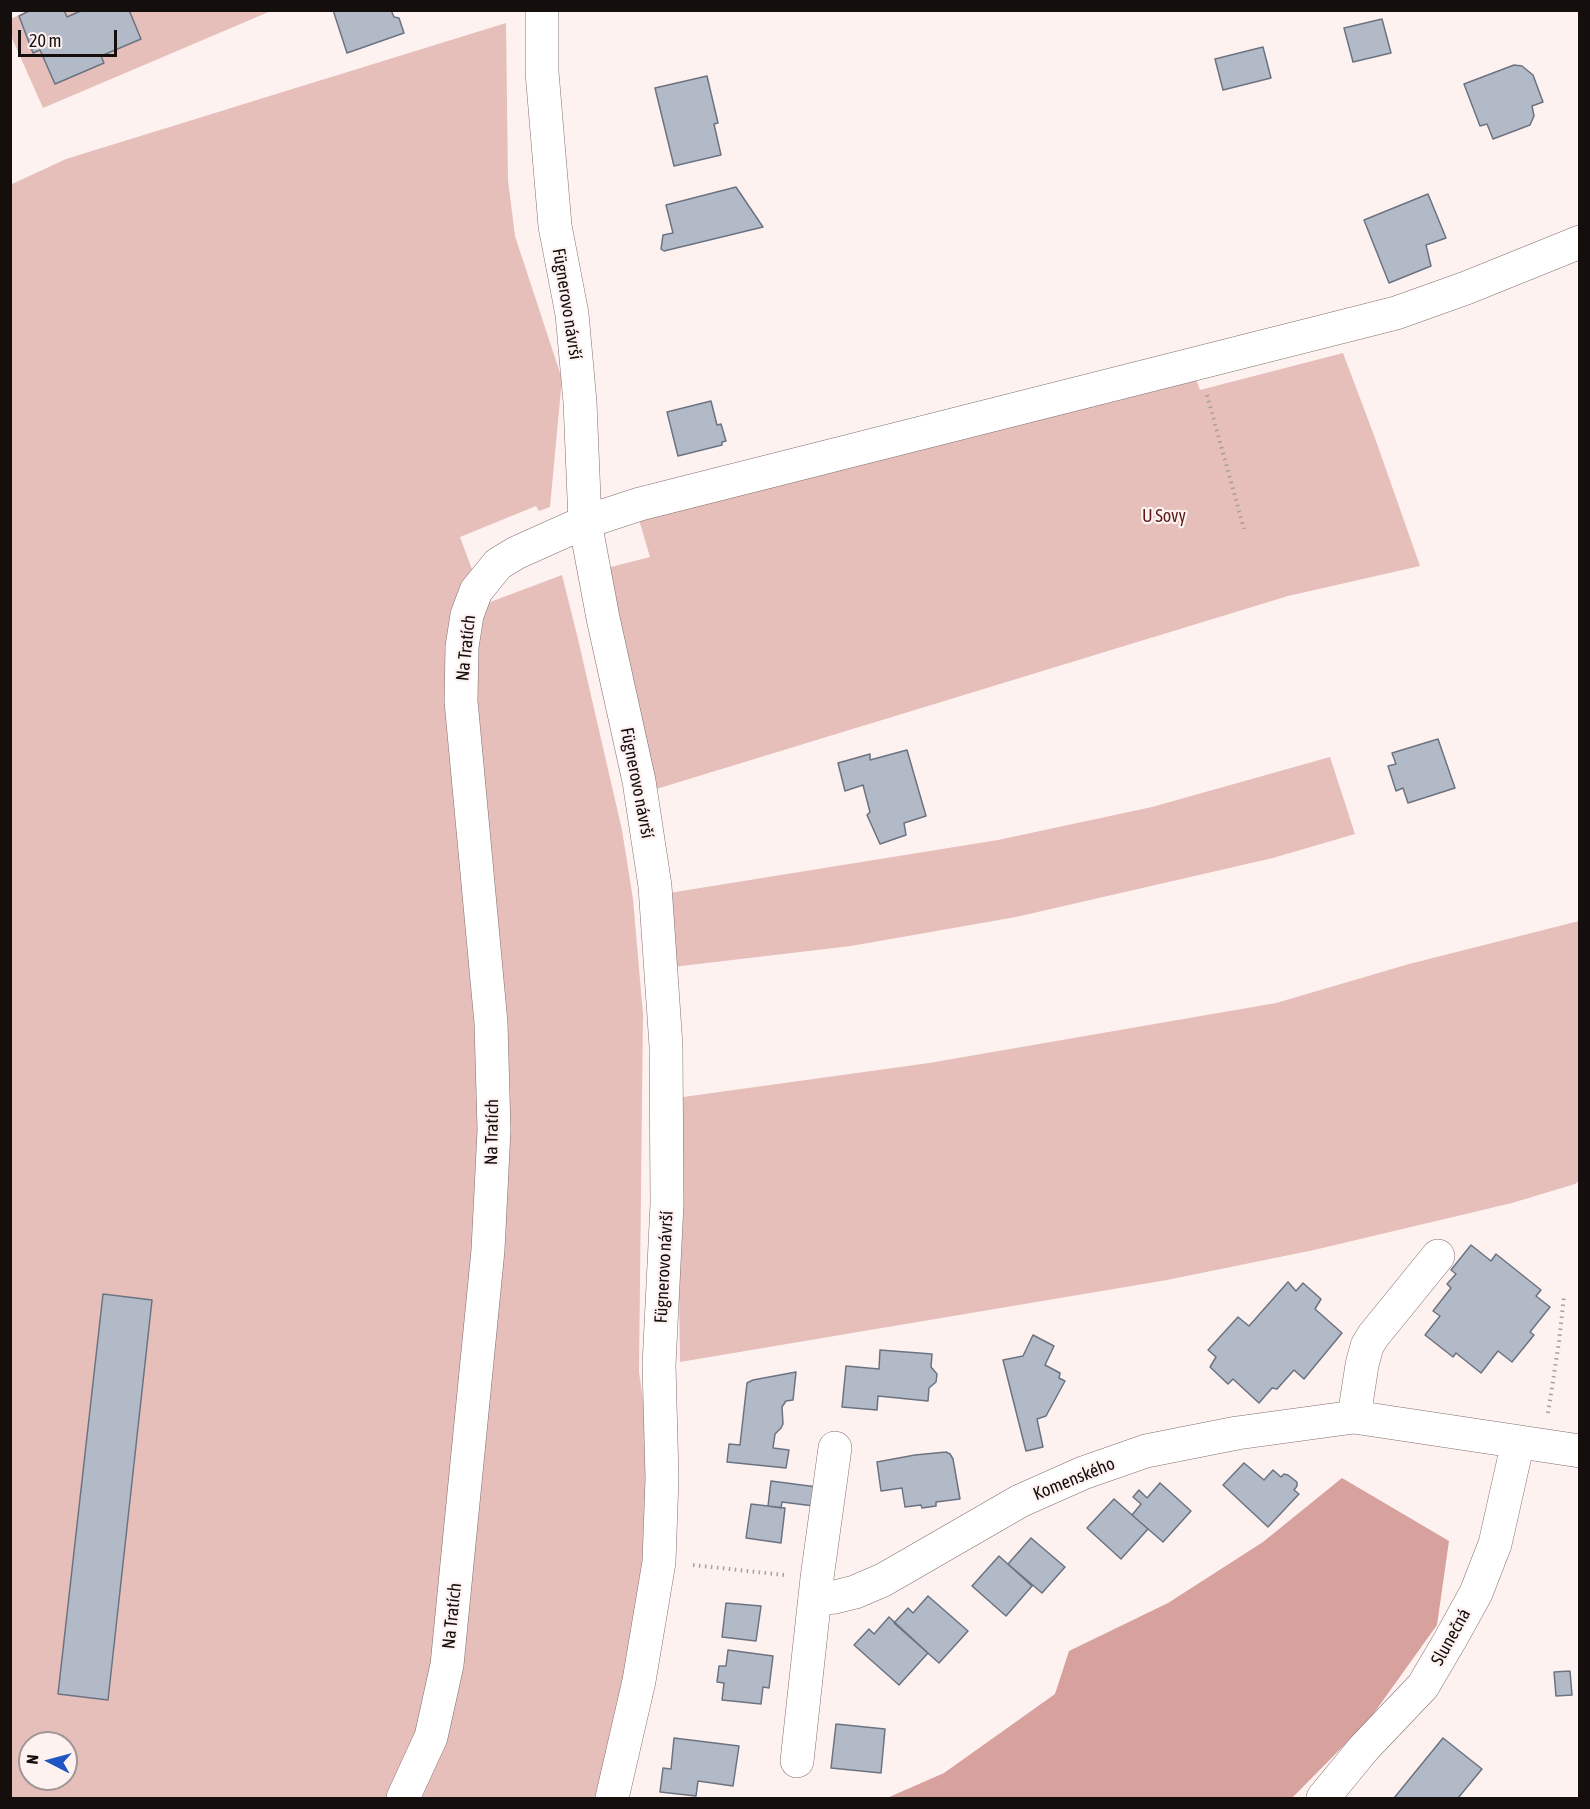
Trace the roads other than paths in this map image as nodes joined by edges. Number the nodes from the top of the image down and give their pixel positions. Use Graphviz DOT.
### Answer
graph roads {
  1 [pos="542,10"];
  2 [pos="1580,242"];
  3 [pos="585,522"];
  4 [pos="1438,1256"];
  5 [pos="1354,1417"];
  6 [pos="1531,1444"];
  7 [pos="835,1448"];
  8 [pos="1580,1451"];
  9 [pos="816,1589"];
  10 [pos="797,1761"];
  11 [pos="404,1798"];
  12 [pos="612,1798"];
  13 [pos="1323,1798"];
  1 -- 3 [label="street, Fügnerovo návrší"];
  2 -- 3 [label="street, Na Tratích"];
  3 -- 11 [label="street, Na Tratích"];
  3 -- 12 [label="street, Fügnerovo návrší"];
  4 -- 5 [label="street"];
  5 -- 6 [label="street, Komenského"];
  5 -- 9 [label="street, Komenského"];
  6 -- 8 [label="street, Komenského"];
  6 -- 13 [label="street, Slunečná"];
  7 -- 9 [label="street"];
  9 -- 10 [label="street"];
}
